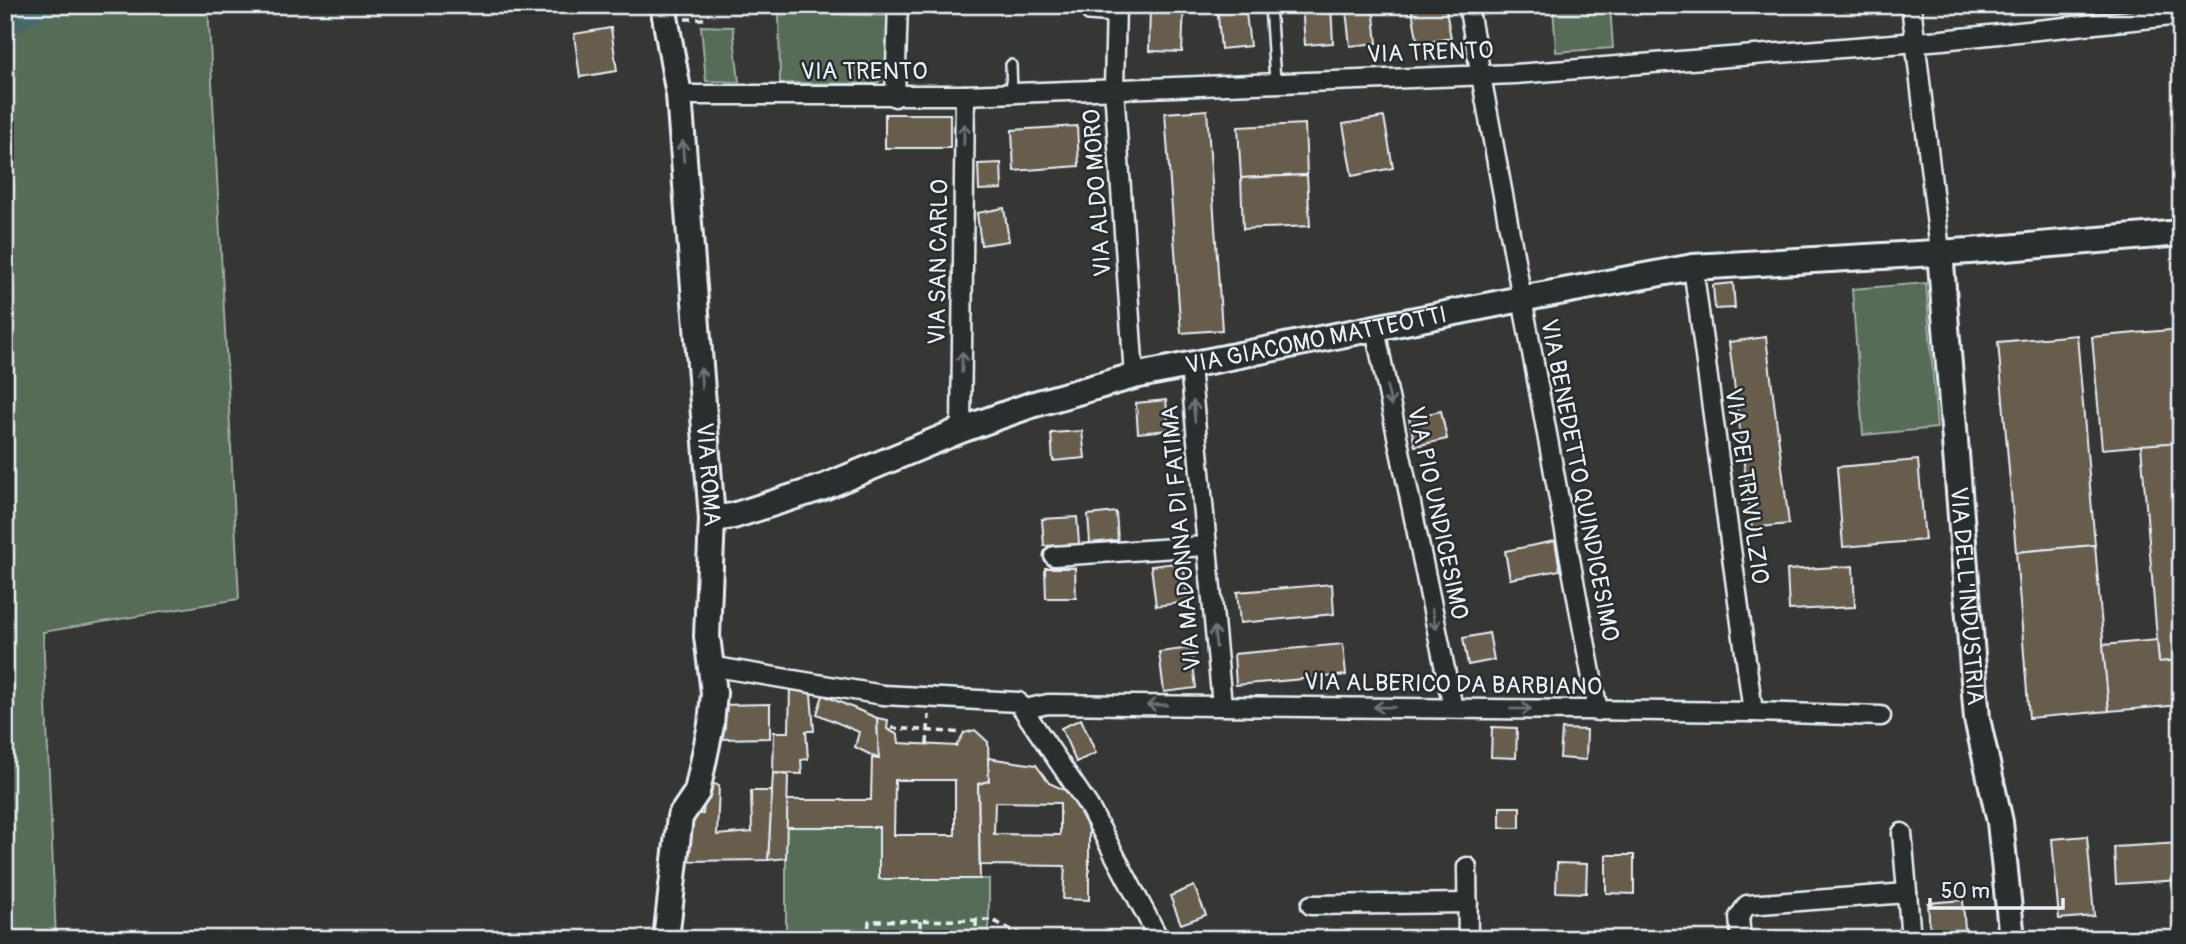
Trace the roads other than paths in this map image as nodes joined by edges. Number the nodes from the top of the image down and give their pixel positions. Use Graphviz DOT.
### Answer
graph roads {
  1 [pos="663,5"];
  2 [pos="898,5"];
  3 [pos="1270,5"];
  4 [pos="1468,5"];
  5 [pos="1911,5"];
  6 [pos="1116,11"];
  7 [pos="1088,15"];
  8 [pos="2181,15"];
  9 [pos="1913,41"];
  10 [pos="1011,65"];
  11 [pos="1481,76"];
  12 [pos="1275,81"];
  13 [pos="1114,89"];
  14 [pos="1012,93"];
  15 [pos="679,95"];
  16 [pos="965,96"];
  17 [pos="895,97"];
  18 [pos="2181,233"];
  19 [pos="1940,251"];
  20 [pos="1693,267"];
  21 [pos="1521,299"];
  22 [pos="1375,329"];
  23 [pos="1190,366"];
  24 [pos="1134,376"];
  25 [pos="961,430"];
  26 [pos="712,519"];
  27 [pos="1205,546"];
  28 [pos="1054,556"];
  29 [pos="710,666"];
  30 [pos="1222,705"];
  31 [pos="1452,708"];
  32 [pos="1025,709"];
  33 [pos="1598,711"];
  34 [pos="1753,712"];
  35 [pos="1881,716"];
  36 [pos="1902,833"];
  37 [pos="1467,867"];
  38 [pos="1908,892"];
  39 [pos="1468,904"];
  40 [pos="1311,905"];
  41 [pos="666,939"];
  42 [pos="1159,939"];
  43 [pos="1468,939"];
  44 [pos="1741,939"];
  45 [pos="1911,939"];
  46 [pos="2011,939"];
  1 -- 15 [label="street, VIA ROMA"];
  2 -- 17 [label="street"];
  3 -- 12 [label="lane"];
  4 -- 11 [label="street, VIA BENEDETTO QUINDICESIMO"];
  5 -- 9 [label="street"];
  6 -- 7 [label="lane"];
  6 -- 13 [label="street, VIA ALDO MORO"];
  8 -- 9 [label="street, VIA TRENTO"];
  9 -- 11 [label="street, VIA TRENTO"];
  9 -- 19 [label="street"];
  10 -- 14 [label="lane"];
  11 -- 12 [label="street, VIA TRENTO"];
  11 -- 21 [label="street, VIA BENEDETTO QUINDICESIMO"];
  12 -- 13 [label="street, VIA TRENTO"];
  13 -- 14 [label="street, VIA TRENTO"];
  13 -- 24 [label="street, VIA ALDO MORO"];
  14 -- 16 [label="street, VIA TRENTO"];
  15 -- 17 [label="street, VIA TRENTO"];
  26 -- 15 [label="street, VIA ROMA, one-way"];
  16 -- 17 [label="street, VIA TRENTO"];
  25 -- 16 [label="street, VIA SAN CARLO, one-way"];
  18 -- 19 [label="street, VIA GIACOMO MATTEOTTI"];
  19 -- 20 [label="street, VIA GIACOMO MATTEOTTI"];
  19 -- 46 [label="street, VIA DELL'INDUSTRIA"];
  20 -- 21 [label="street, VIA GIACOMO MATTEOTTI"];
  20 -- 34 [label="street, VIA DEI TRIVULZIO"];
  21 -- 22 [label="street, VIA GIACOMO MATTEOTTI"];
  21 -- 33 [label="street, VIA BENEDETTO QUINDICESIMO"];
  22 -- 23 [label="street, VIA GIACOMO MATTEOTTI"];
  22 -- 31 [label="street, VIA PIO UNDICESIMO, one-way"];
  23 -- 24 [label="street, VIA GIACOMO MATTEOTTI"];
  27 -- 23 [label="street, VIA MADONNA DI FATIMA, one-way"];
  24 -- 25 [label="street, VIA GIACOMO MATTEOTTI"];
  25 -- 26 [label="street, VIA GIACOMO MATTEOTTI"];
  26 -- 29 [label="street, VIA ROMA"];
  27 -- 28 [label="street"];
  30 -- 27 [label="street, VIA MADONNA DI FATIMA, one-way"];
  29 -- 32 [label="street"];
  29 -- 41 [label="street, VIA ROMA"];
  31 -- 30 [label="street, VIA ALBERICO DA BARBIANO, one-way"];
  30 -- 32 [label="street, VIA ALBERICO DA BARBIANO, one-way"];
  31 -- 33 [label="street, VIA ALBERICO DA BARBIANO, one-way"];
  32 -- 42 [label="street"];
  33 -- 34 [label="street, VIA ALBERICO DA BARBIANO"];
  34 -- 35 [label="street, VIA ALBERICO DA BARBIANO"];
  36 -- 38 [label="street"];
  37 -- 39 [label="street"];
  38 -- 44 [label="street"];
  38 -- 45 [label="street"];
  39 -- 40 [label="street"];
  39 -- 43 [label="street"];
}
